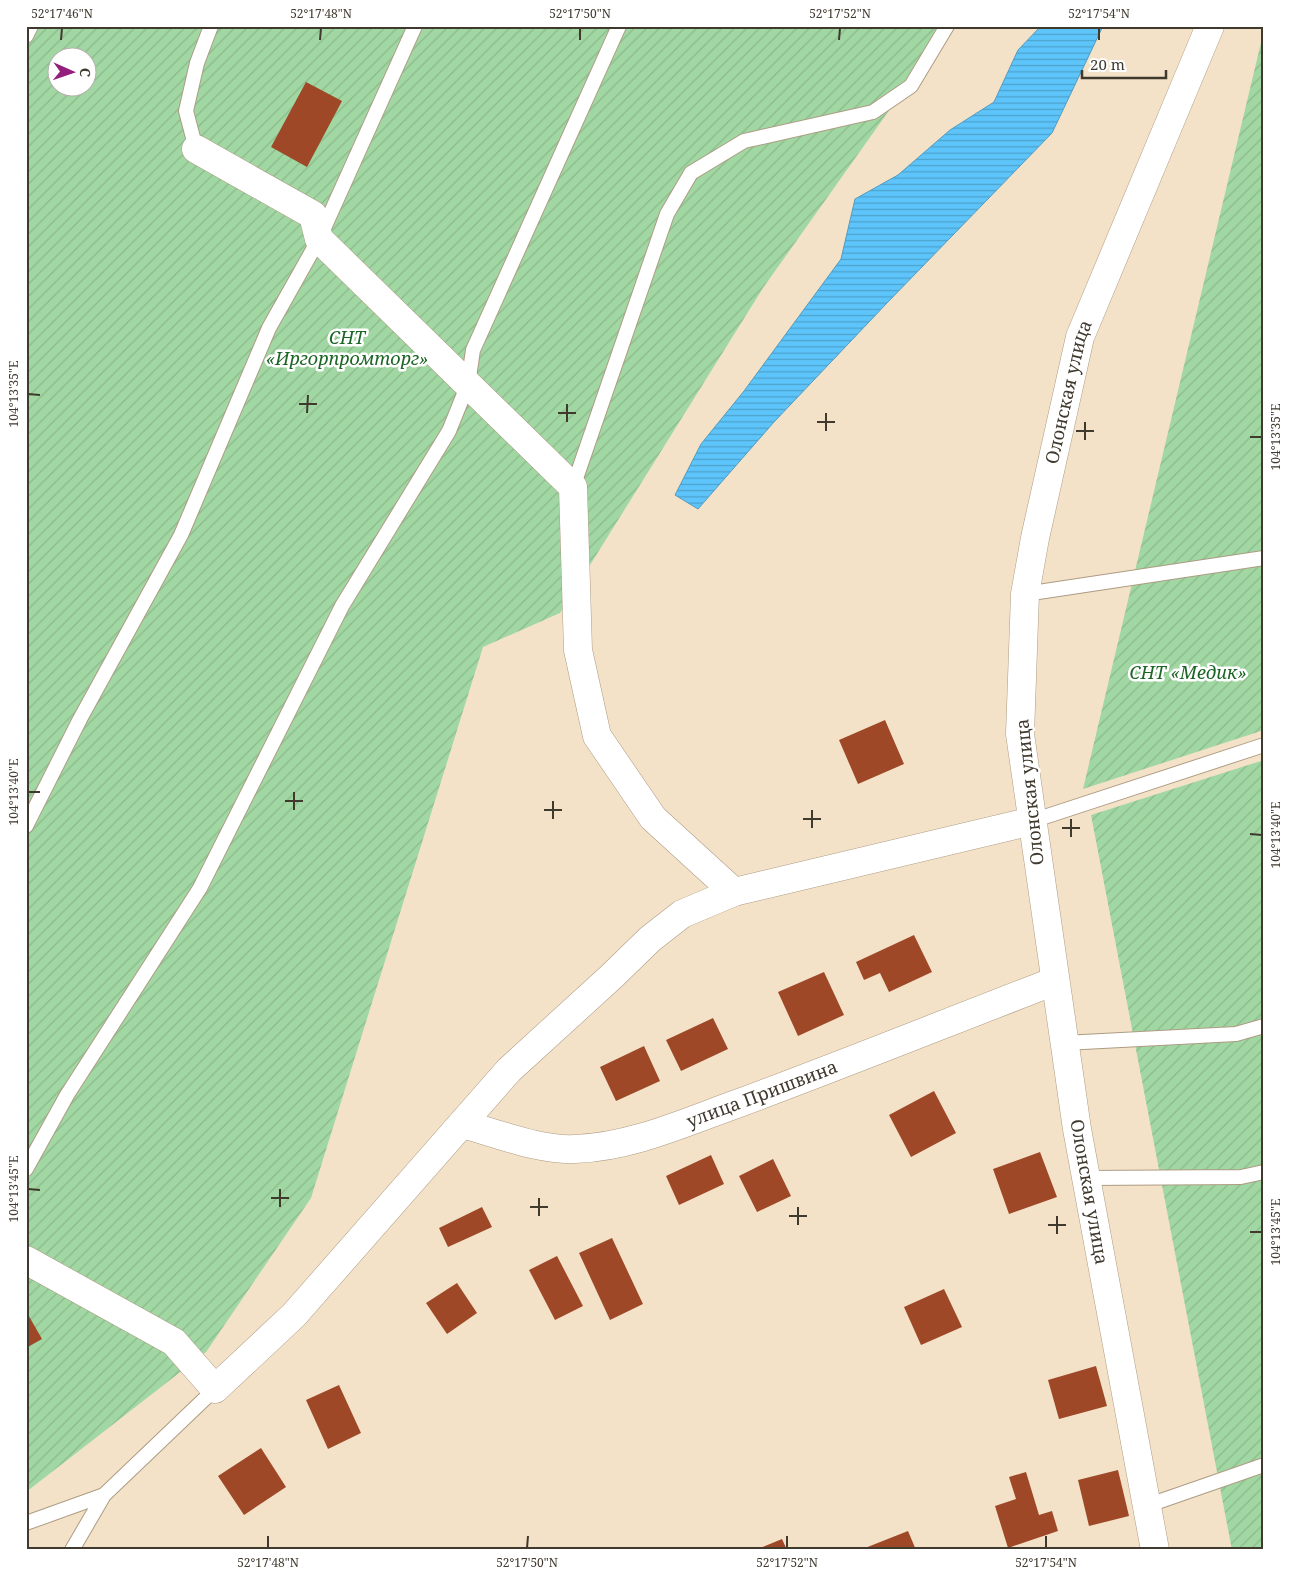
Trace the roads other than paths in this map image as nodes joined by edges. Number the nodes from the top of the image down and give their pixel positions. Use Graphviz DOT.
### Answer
graph roads {
  1 [pos="31,26"];
  2 [pos="211,26"];
  3 [pos="415,26"];
  4 [pos="619,26"];
  5 [pos="947,26"];
  6 [pos="1210,26"];
  7 [pos="26,36"];
  8 [pos="196,149"];
  9 [pos="319,239"];
  10 [pos="468,384"];
  11 [pos="572,487"];
  12 [pos="1264,558"];
  13 [pos="1025,594"];
  14 [pos="1264,746"];
  15 [pos="1032,821"];
  16 [pos="26,826"];
  17 [pos="734,892"];
  18 [pos="1055,981"];
  19 [pos="1264,1026"];
  20 [pos="1064,1043"];
  21 [pos="462,1124"];
  22 [pos="26,1169"];
  23 [pos="1264,1172"];
  24 [pos="1086,1178"];
  25 [pos="26,1260"];
  26 [pos="215,1389"];
  27 [pos="1264,1465"];
  28 [pos="104,1495"];
  29 [pos="1146,1506"];
  30 [pos="26,1523"];
  31 [pos="72,1550"];
  32 [pos="1156,1550"];
  1 -- 7 [label="lane"];
  2 -- 8 [label="lane"];
  3 -- 9 [label="lane"];
  4 -- 10 [label="lane"];
  5 -- 11 [label="lane"];
  6 -- 13 [label="street, Олонская улица"];
  8 -- 9 [label="street"];
  9 -- 10 [label="street"];
  9 -- 16 [label="lane"];
  10 -- 11 [label="street"];
  10 -- 22 [label="lane"];
  11 -- 17 [label="street"];
  12 -- 13 [label="lane"];
  13 -- 15 [label="street, Олонская улица"];
  14 -- 15 [label="lane"];
  15 -- 17 [label="street"];
  15 -- 18 [label="street, Олонская улица"];
  17 -- 21 [label="street"];
  18 -- 20 [label="street, Олонская улица"];
  18 -- 21 [label="street, улица Пришвина"];
  19 -- 20 [label="lane"];
  20 -- 24 [label="street, Олонская улица"];
  21 -- 26 [label="street"];
  23 -- 24 [label="lane"];
  24 -- 29 [label="street, Олонская улица"];
  25 -- 26 [label="street"];
  26 -- 28 [label="lane"];
  27 -- 29 [label="lane"];
  28 -- 30 [label="lane"];
  28 -- 31 [label="lane"];
  29 -- 32 [label="street, Олонская улица"];
}
